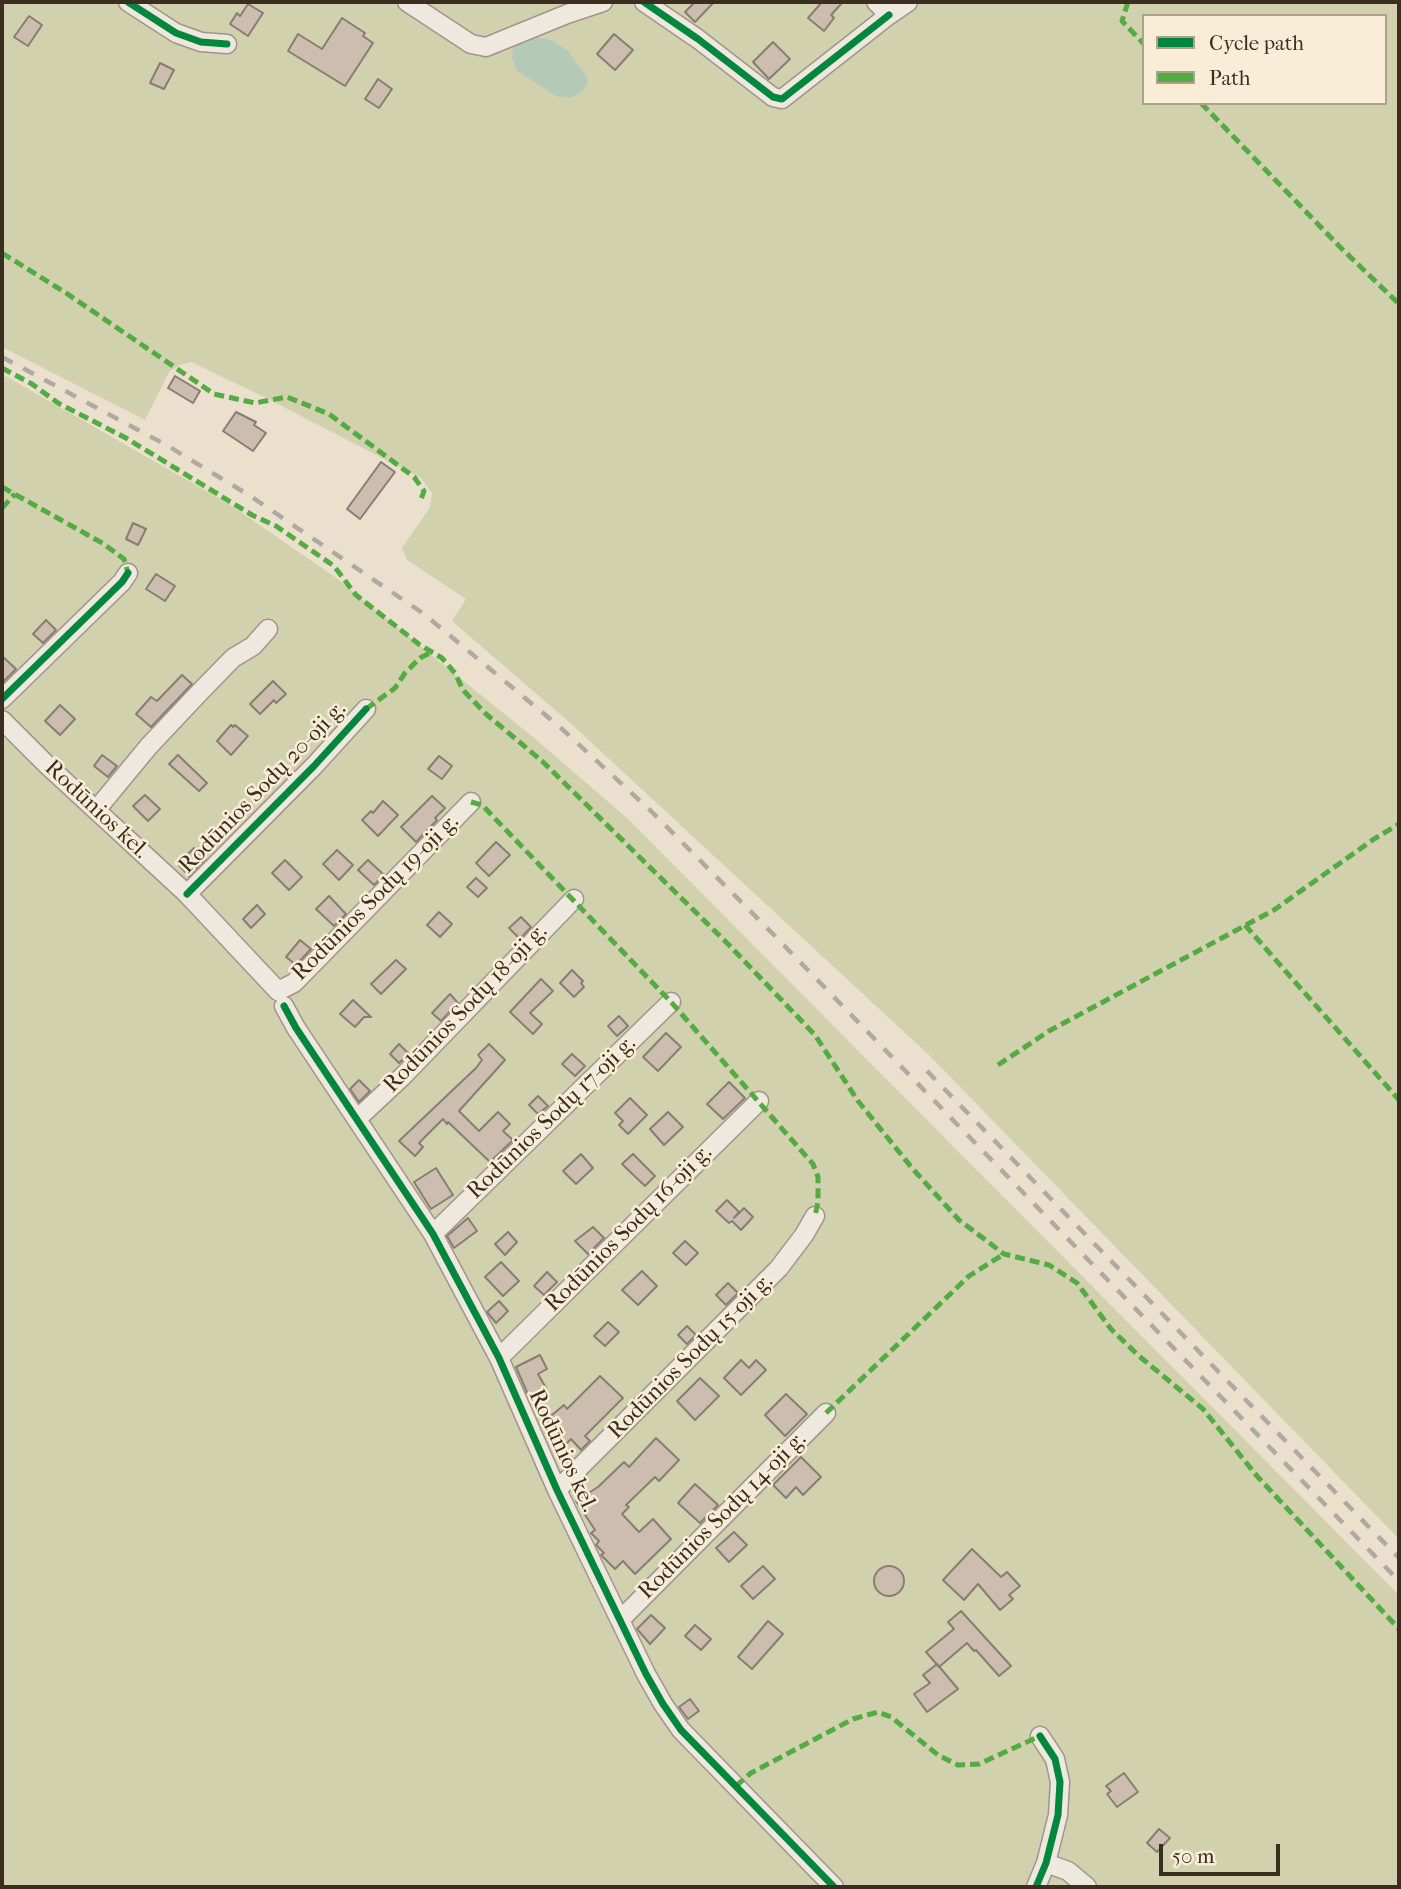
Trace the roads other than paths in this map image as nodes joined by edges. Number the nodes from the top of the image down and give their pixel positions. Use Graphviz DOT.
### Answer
graph roads {
  1 [pos="128,2"];
  2 [pos="407,2"];
  3 [pos="603,2"];
  4 [pos="644,2"];
  5 [pos="876,2"];
  6 [pos="908,2"];
  7 [pos="889,15"];
  8 [pos="228,44"];
  9 [pos="128,573"];
  10 [pos="268,629"];
  11 [pos="2,699"];
  12 [pos="366,709"];
  13 [pos="2,720"];
  14 [pos="471,802"];
  15 [pos="97,809"];
  16 [pos="187,894"];
  17 [pos="574,899"];
  18 [pos="281,999"];
  19 [pos="671,1002"];
  20 [pos="759,1101"];
  21 [pos="358,1118"];
  22 [pos="815,1216"];
  23 [pos="433,1234"];
  24 [pos="499,1358"];
  25 [pos="826,1413"];
  26 [pos="558,1490"];
  27 [pos="621,1620"];
  28 [pos="1040,1736"];
  29 [pos="1046,1863"];
  30 [pos="834,1887"];
  31 [pos="1036,1887"];
  32 [pos="1087,1887"];
  1 -- 8 [label="street"];
  2 -- 3 [label="street"];
  4 -- 7 [label="street"];
  5 -- 7 [label="street"];
  6 -- 7 [label="street"];
  9 -- 11 [label="street"];
  10 -- 15 [label="street"];
  12 -- 16 [label="street, Rodūnios Sodų 20-oji g."];
  13 -- 15 [label="street, Rodūnios kel."];
  14 -- 18 [label="street, Rodūnios Sodų 19-oji g."];
  15 -- 16 [label="street, Rodūnios kel."];
  16 -- 18 [label="street, Rodūnios kel."];
  17 -- 21 [label="street, Rodūnios Sodų 18-oji g."];
  18 -- 21 [label="street, Rodūnios kel."];
  19 -- 23 [label="street, Rodūnios Sodų 17-oji g."];
  20 -- 24 [label="street, Rodūnios Sodų 16-oji g."];
  21 -- 23 [label="street, Rodūnios kel."];
  22 -- 26 [label="street, Rodūnios Sodų 15-oji g."];
  23 -- 24 [label="street, Rodūnios kel."];
  24 -- 26 [label="street, Rodūnios kel."];
  25 -- 27 [label="street, Rodūnios Sodų 14-oji g."];
  26 -- 27 [label="street, Rodūnios kel."];
  27 -- 30 [label="street, Rodūnios kel."];
  28 -- 29 [label="street"];
  29 -- 31 [label="street"];
  29 -- 32 [label="street"];
}
